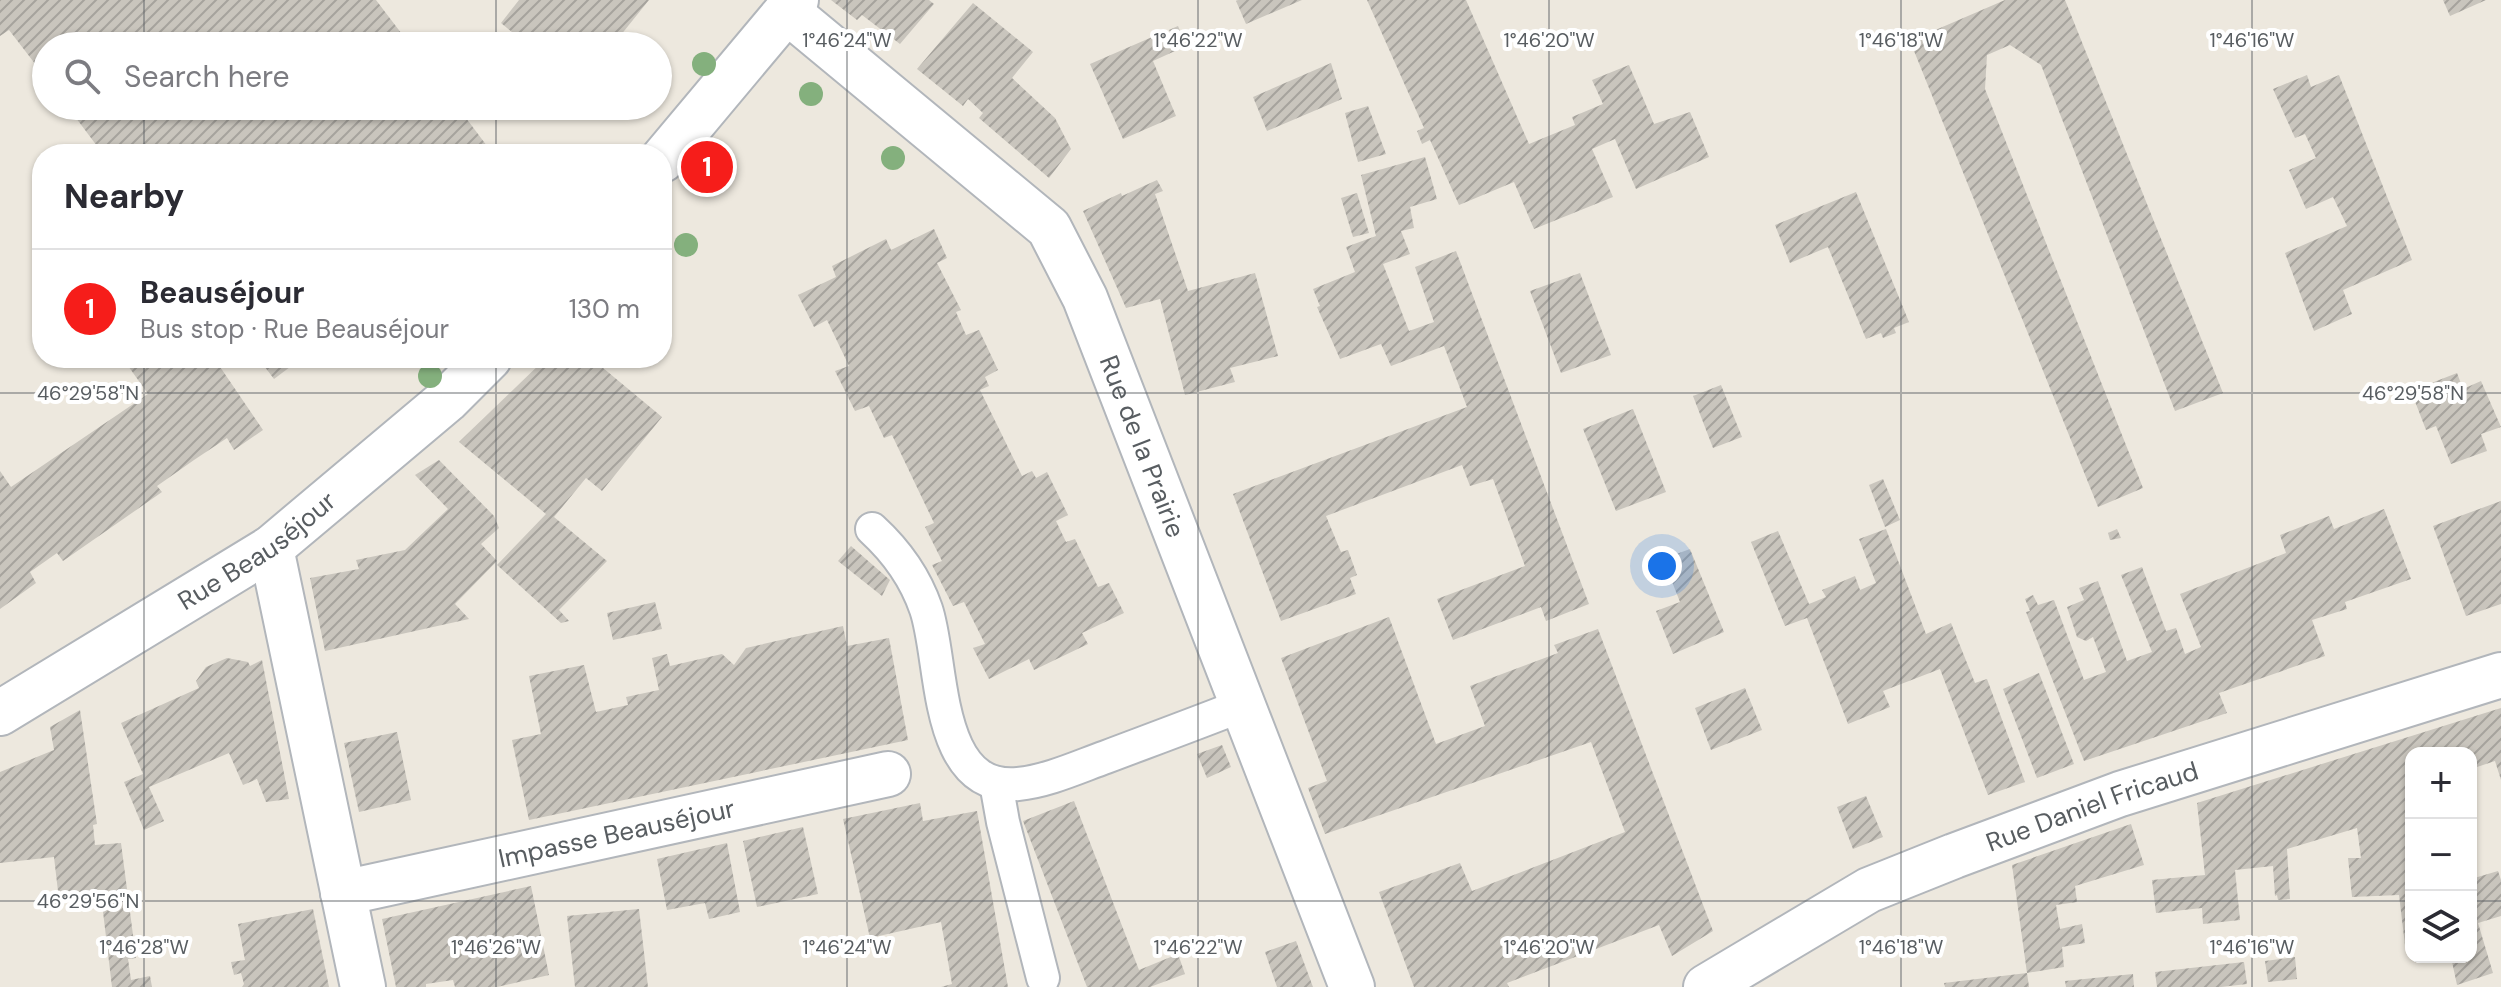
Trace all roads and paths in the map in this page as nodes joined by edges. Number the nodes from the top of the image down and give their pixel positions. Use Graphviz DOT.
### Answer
graph roads {
  1 [pos="792,6"];
  2 [pos="672,148"];
  3 [pos="479,368"];
  4 [pos="872,529"];
  5 [pos="271,548"];
  6 [pos="2501,675"];
  7 [pos="1243,705"];
  8 [pos="0,713"];
  9 [pos="888,774"];
  10 [pos="996,783"];
  11 [pos="343,893"];
  12 [pos="1043,978"];
  13 [pos="363,987"];
  14 [pos="1352,987"];
  15 [pos="1706,987"];
  1 -- 2 [label="street"];
  1 -- 7 [label="street, Rue de la Prairie"];
  3 -- 5 [label="street, Rue Beauséjour"];
  4 -- 10 [label="lane"];
  5 -- 8 [label="street, Rue Beauséjour"];
  5 -- 11 [label="street"];
  6 -- 15 [label="street, Rue Daniel Fricaud"];
  7 -- 10 [label="lane"];
  7 -- 14 [label="street, Rue de la Prairie"];
  9 -- 11 [label="street, Impasse Beauséjour"];
  10 -- 12 [label="lane"];
  11 -- 13 [label="street"];
}
